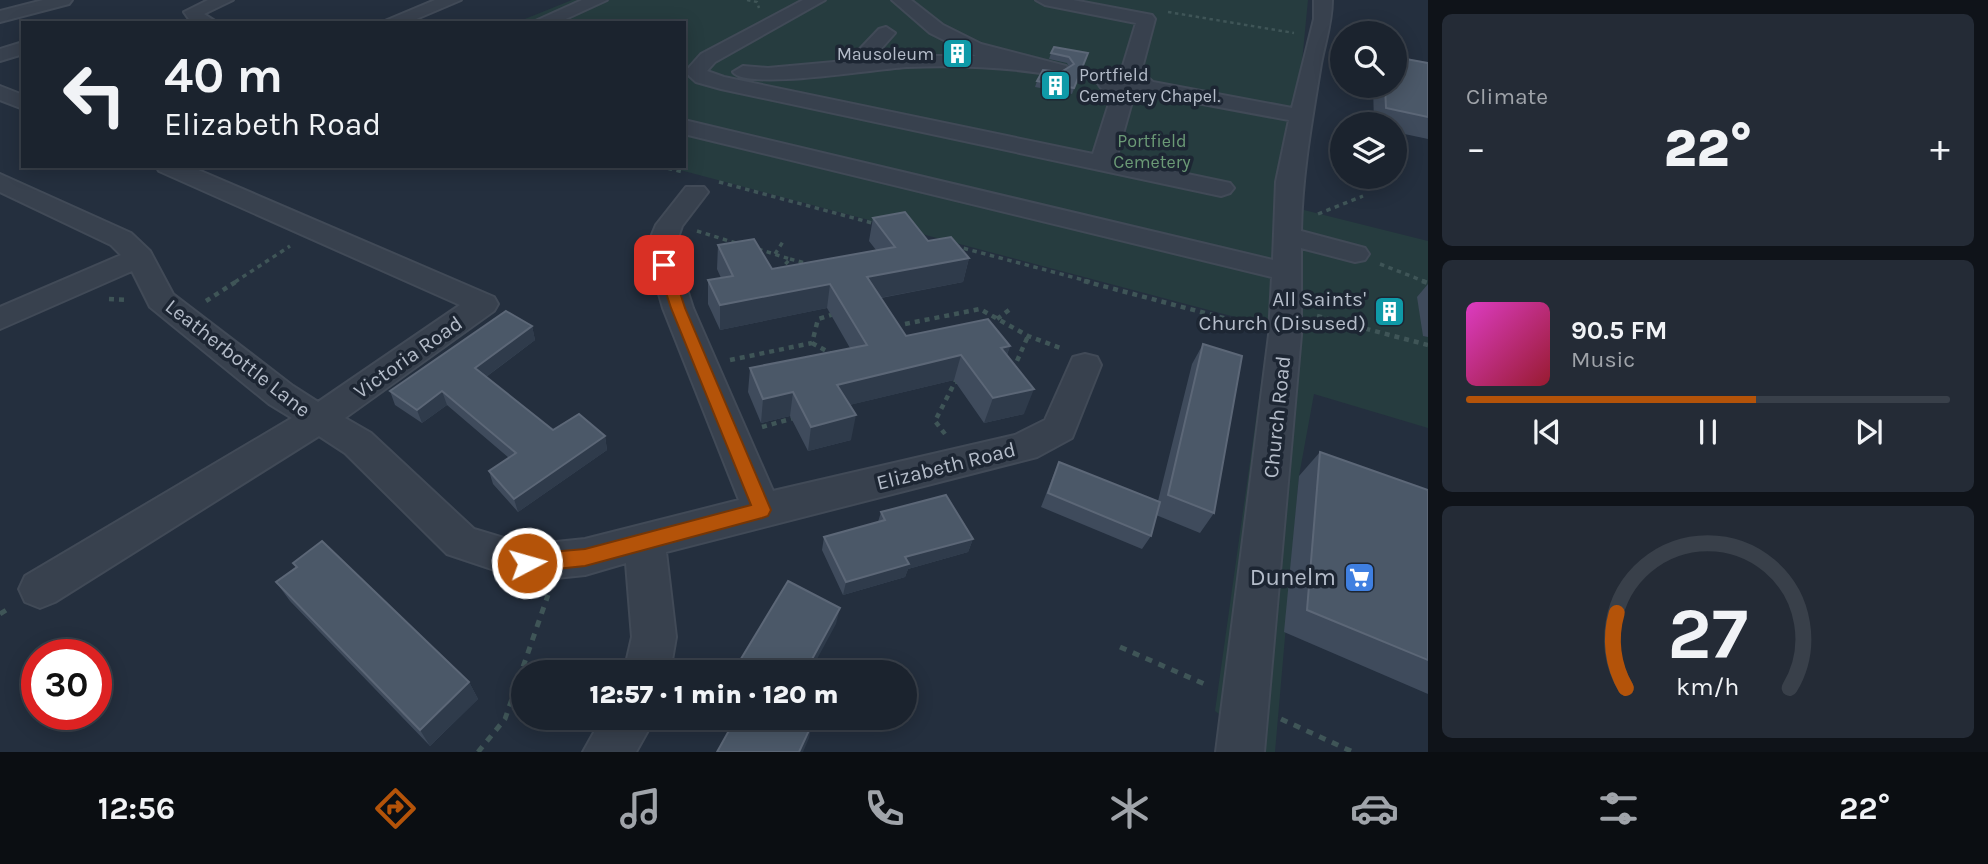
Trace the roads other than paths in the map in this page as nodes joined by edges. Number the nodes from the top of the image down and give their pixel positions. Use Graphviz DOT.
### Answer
graph roads {
  1 [pos="63,0"];
  2 [pos="224,0"];
  3 [pos="452,0"];
  4 [pos="598,0"];
  5 [pos="816,0"];
  6 [pos="901,0"];
  7 [pos="1045,0"];
  8 [pos="1322,0"];
  9 [pos="0,17"];
  10 [pos="204,21"];
  11 [pos="394,21"];
  12 [pos="545,21"];
  13 [pos="886,33"];
  14 [pos="21,49"];
  15 [pos="0,55"];
  16 [pos="701,62"];
  17 [pos="893,62"];
  18 [pos="1016,62"];
  19 [pos="1059,70"];
  20 [pos="1082,75"];
  21 [pos="1127,83"];
  22 [pos="1301,116"];
  23 [pos="686,127"];
  24 [pos="1103,162"];
  25 [pos="173,168"];
  26 [pos="0,182"];
  27 [pos="699,182"];
  28 [pos="1221,188"];
  29 [pos="1288,231"];
  30 [pos="1355,254"];
  31 [pos="140,257"];
  32 [pos="1287,272"];
  33 [pos="0,319"];
  34 [pos="1085,365"];
  35 [pos="317,420"];
  36 [pos="762,510"];
  37 [pos="645,543"];
  38 [pos="40,589"];
  39 [pos="650,660"];
  40 [pos="623,730"];
  41 [pos="607,752"];
  42 [pos="1240,752"];
  1 -- 9 [label="street"];
  2 -- 10 [label="street"];
  3 -- 11 [label="street"];
  4 -- 12 [label="street"];
  5 -- 16 [label="street"];
  6 -- 18 [label="street"];
  7 -- 21 [label="street"];
  8 -- 22 [label="street, Church Road"];
  13 -- 17 [label="street"];
  14 -- 15 [label="street"];
  16 -- 17 [label="street"];
  16 -- 24 [label="street"];
  17 -- 18 [label="street"];
  18 -- 19 [label="street"];
  20 -- 21 [label="street"];
  21 -- 22 [label="street"];
  21 -- 24 [label="street"];
  22 -- 29 [label="street, Church Road"];
  23 -- 32 [label="street"];
  24 -- 28 [label="street"];
  25 -- 35 [label="street, Victoria Road"];
  26 -- 31 [label="street, Leatherbottle Lane"];
  27 -- 36 [label="street"];
  29 -- 30 [label="street"];
  29 -- 32 [label="street, Church Road"];
  31 -- 33 [label="street"];
  31 -- 35 [label="street, Leatherbottle Lane"];
  32 -- 42 [label="street, Church Road"];
  34 -- 36 [label="street, Elizabeth Road"];
  35 -- 37 [label="street, Elizabeth Road"];
  35 -- 38 [label="street, Victoria Road"];
  36 -- 37 [label="street, Elizabeth Road"];
  37 -- 39 [label="street"];
  40 -- 41 [label="street"];
}
